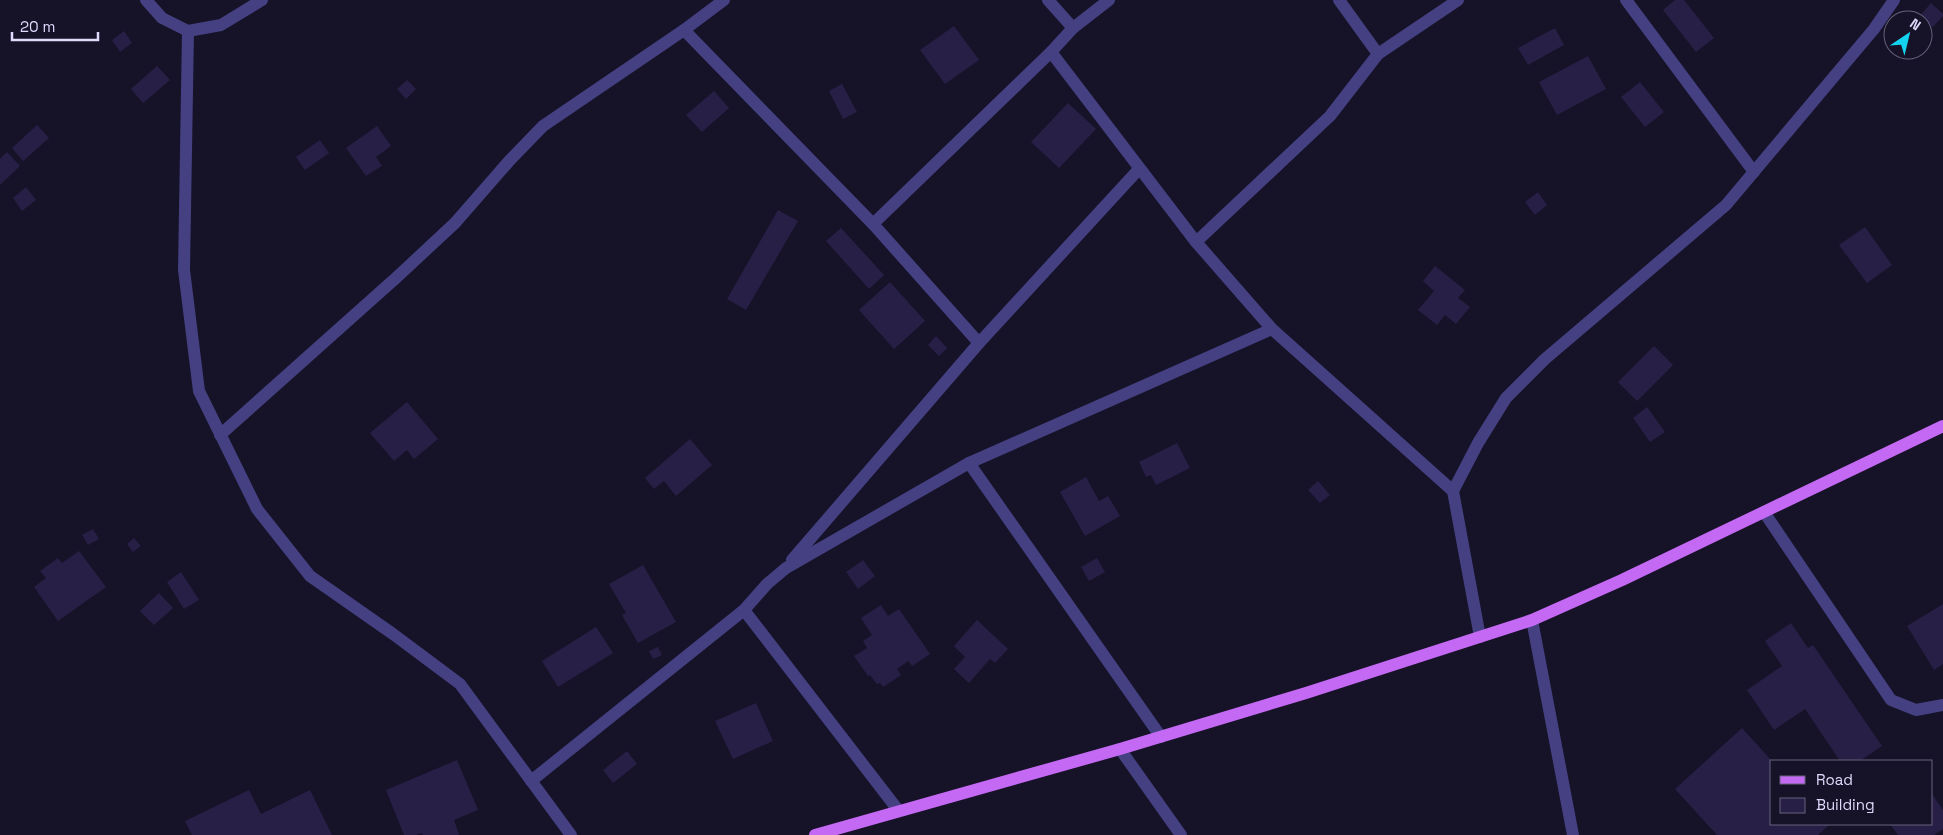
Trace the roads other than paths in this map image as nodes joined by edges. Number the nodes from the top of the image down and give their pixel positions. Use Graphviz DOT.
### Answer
graph roads {
  1 [pos="146,0"];
  2 [pos="262,0"];
  3 [pos="724,0"];
  4 [pos="1048,0"];
  5 [pos="1109,0"];
  6 [pos="1339,0"];
  7 [pos="1458,0"];
  8 [pos="1626,0"];
  9 [pos="1894,0"];
  10 [pos="1073,28"];
  11 [pos="684,30"];
  12 [pos="188,31"];
  13 [pos="1051,52"];
  14 [pos="1378,54"];
  15 [pos="1139,169"];
  16 [pos="1754,172"];
  17 [pos="873,224"];
  18 [pos="1196,242"];
  19 [pos="1272,330"];
  20 [pos="979,343"];
  21 [pos="1943,426"];
  22 [pos="220,436"];
  23 [pos="969,464"];
  24 [pos="1453,491"];
  25 [pos="1764,512"];
  26 [pos="786,568"];
  27 [pos="744,610"];
  28 [pos="1532,620"];
  29 [pos="1480,636"];
  30 [pos="1943,706"];
  31 [pos="1161,737"];
  32 [pos="1120,749"];
  33 [pos="531,781"];
  34 [pos="898,810"];
  35 [pos="571,835"];
  36 [pos="814,835"];
  37 [pos="1181,835"];
  38 [pos="1573,835"];
  1 -- 12 [label="street"];
  2 -- 12 [label="street"];
  3 -- 11 [label="street"];
  4 -- 10 [label="street"];
  5 -- 10 [label="street"];
  6 -- 14 [label="street"];
  7 -- 14 [label="street"];
  8 -- 16 [label="street"];
  9 -- 16 [label="street"];
  10 -- 13 [label="street"];
  11 -- 17 [label="street"];
  11 -- 22 [label="street"];
  12 -- 22 [label="street"];
  13 -- 15 [label="street"];
  13 -- 17 [label="street"];
  14 -- 18 [label="street"];
  15 -- 18 [label="street"];
  15 -- 20 [label="street"];
  16 -- 24 [label="street"];
  17 -- 20 [label="street"];
  18 -- 19 [label="street"];
  19 -- 23 [label="street"];
  19 -- 24 [label="street"];
  20 -- 26 [label="street"];
  21 -- 25 [label="main road"];
  22 -- 33 [label="street"];
  23 -- 26 [label="street"];
  23 -- 31 [label="street"];
  24 -- 29 [label="street"];
  25 -- 28 [label="main road"];
  25 -- 30 [label="street"];
  26 -- 27 [label="street"];
  27 -- 33 [label="street"];
  27 -- 34 [label="street"];
  28 -- 29 [label="main road"];
  28 -- 38 [label="street"];
  29 -- 31 [label="main road"];
  31 -- 32 [label="main road"];
  32 -- 34 [label="main road"];
  32 -- 37 [label="street"];
  33 -- 35 [label="street"];
  34 -- 36 [label="main road"];
}
